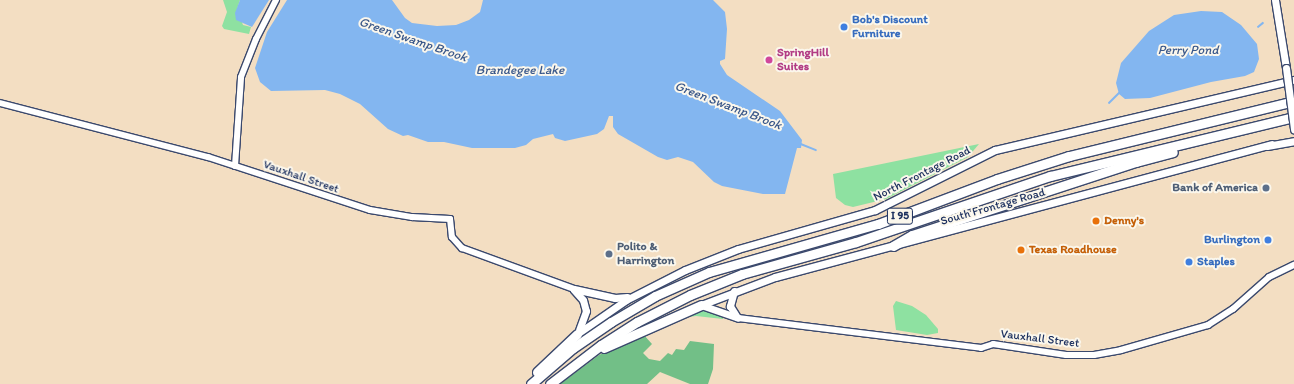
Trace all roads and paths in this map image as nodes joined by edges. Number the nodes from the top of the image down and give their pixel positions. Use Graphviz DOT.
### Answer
graph roads {
  1 [pos="276,0"];
  2 [pos="1275,0"];
  3 [pos="1294,80"];
  4 [pos="1294,101"];
  5 [pos="0,103"];
  6 [pos="1294,117"];
  7 [pos="1294,129"];
  8 [pos="1198,140"];
  9 [pos="1294,140"];
  10 [pos="235,166"];
  11 [pos="893,246"];
  12 [pos="1294,265"];
  13 [pos="574,290"];
  14 [pos="734,291"];
  15 [pos="632,296"];
  16 [pos="700,305"];
  17 [pos="738,318"];
  18 [pos="577,334"];
  19 [pos="585,356"];
  20 [pos="527,384"];
  21 [pos="531,384"];
  22 [pos="550,384"];
  1 -- 10 [label="street"];
  2 -- 7 [label="main road, bridge"];
  3 -- 15 [label="main road, North Frontage Road"];
  4 -- 21 [label="highway, I 95"];
  5 -- 10 [label="street, Vauxhall Street"];
  6 -- 8 [label="highway, I 95"];
  8 -- 11 [label="highway"];
  8 -- 19 [label="highway, I 95"];
  9 -- 11 [label="main road, South Frontage Road"];
  10 -- 13 [label="street, Vauxhall Street"];
  11 -- 14 [label="main road, South Frontage Road"];
  12 -- 17 [label="street, Vauxhall Street"];
  13 -- 15 [label="main road"];
  13 -- 18 [label="main road"];
  14 -- 16 [label="main road, South Frontage Road"];
  14 -- 17 [label="main road"];
  15 -- 18 [label="main road, North Frontage Road"];
  16 -- 17 [label="main road"];
  16 -- 19 [label="highway"];
  18 -- 20 [label="highway"];
  19 -- 22 [label="highway, I 95"];
}
